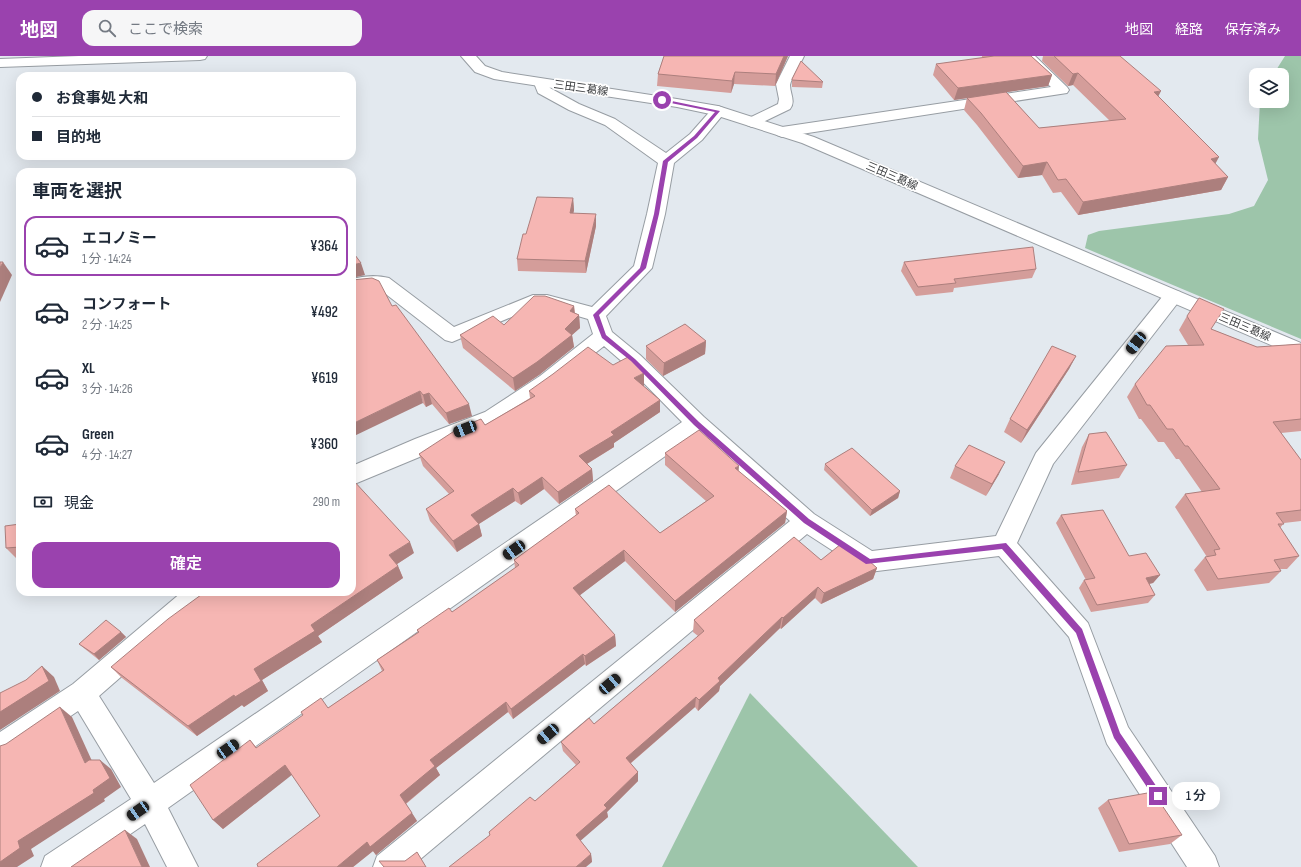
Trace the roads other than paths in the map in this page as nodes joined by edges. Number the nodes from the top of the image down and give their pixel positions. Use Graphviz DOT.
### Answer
graph roads {
  1 [pos="200,56"];
  2 [pos="468,56"];
  3 [pos="797,56"];
  4 [pos="1028,56"];
  5 [pos="0,62"];
  6 [pos="541,82"];
  7 [pos="718,111"];
  8 [pos="752,122"];
  9 [pos="782,132"];
  10 [pos="666,161"];
  11 [pos="356,284"];
  12 [pos="1173,296"];
  13 [pos="596,315"];
  14 [pos="604,336"];
  15 [pos="1301,351"];
  16 [pos="696,423"];
  17 [pos="356,474"];
  18 [pos="806,521"];
  19 [pos="1004,546"];
  20 [pos="195,596"];
  21 [pos="82,693"];
  22 [pos="0,746"];
  23 [pos="150,803"];
  24 [pos="56,867"];
  25 [pos="183,867"];
  26 [pos="388,867"];
  27 [pos="1204,867"];
  1 -- 5 [label="street"];
  2 -- 6 [label="street, 三田三葛線"];
  3 -- 8 [label="street"];
  4 -- 9 [label="street"];
  6 -- 7 [label="street, 三田三葛線"];
  6 -- 10 [label="street"];
  7 -- 8 [label="street, 三田三葛線"];
  7 -- 10 [label="street"];
  8 -- 9 [label="street, 三田三葛線"];
  9 -- 12 [label="street, 三田三葛線"];
  10 -- 13 [label="street"];
  11 -- 13 [label="street"];
  12 -- 15 [label="street, 三田三葛線"];
  12 -- 19 [label="street"];
  13 -- 14 [label="street"];
  14 -- 16 [label="street"];
  14 -- 17 [label="street"];
  16 -- 18 [label="street"];
  16 -- 23 [label="street"];
  18 -- 19 [label="street"];
  18 -- 26 [label="street"];
  19 -- 27 [label="street"];
  20 -- 21 [label="street"];
  21 -- 22 [label="street"];
  21 -- 23 [label="street"];
  23 -- 24 [label="street"];
  23 -- 25 [label="street"];
}
